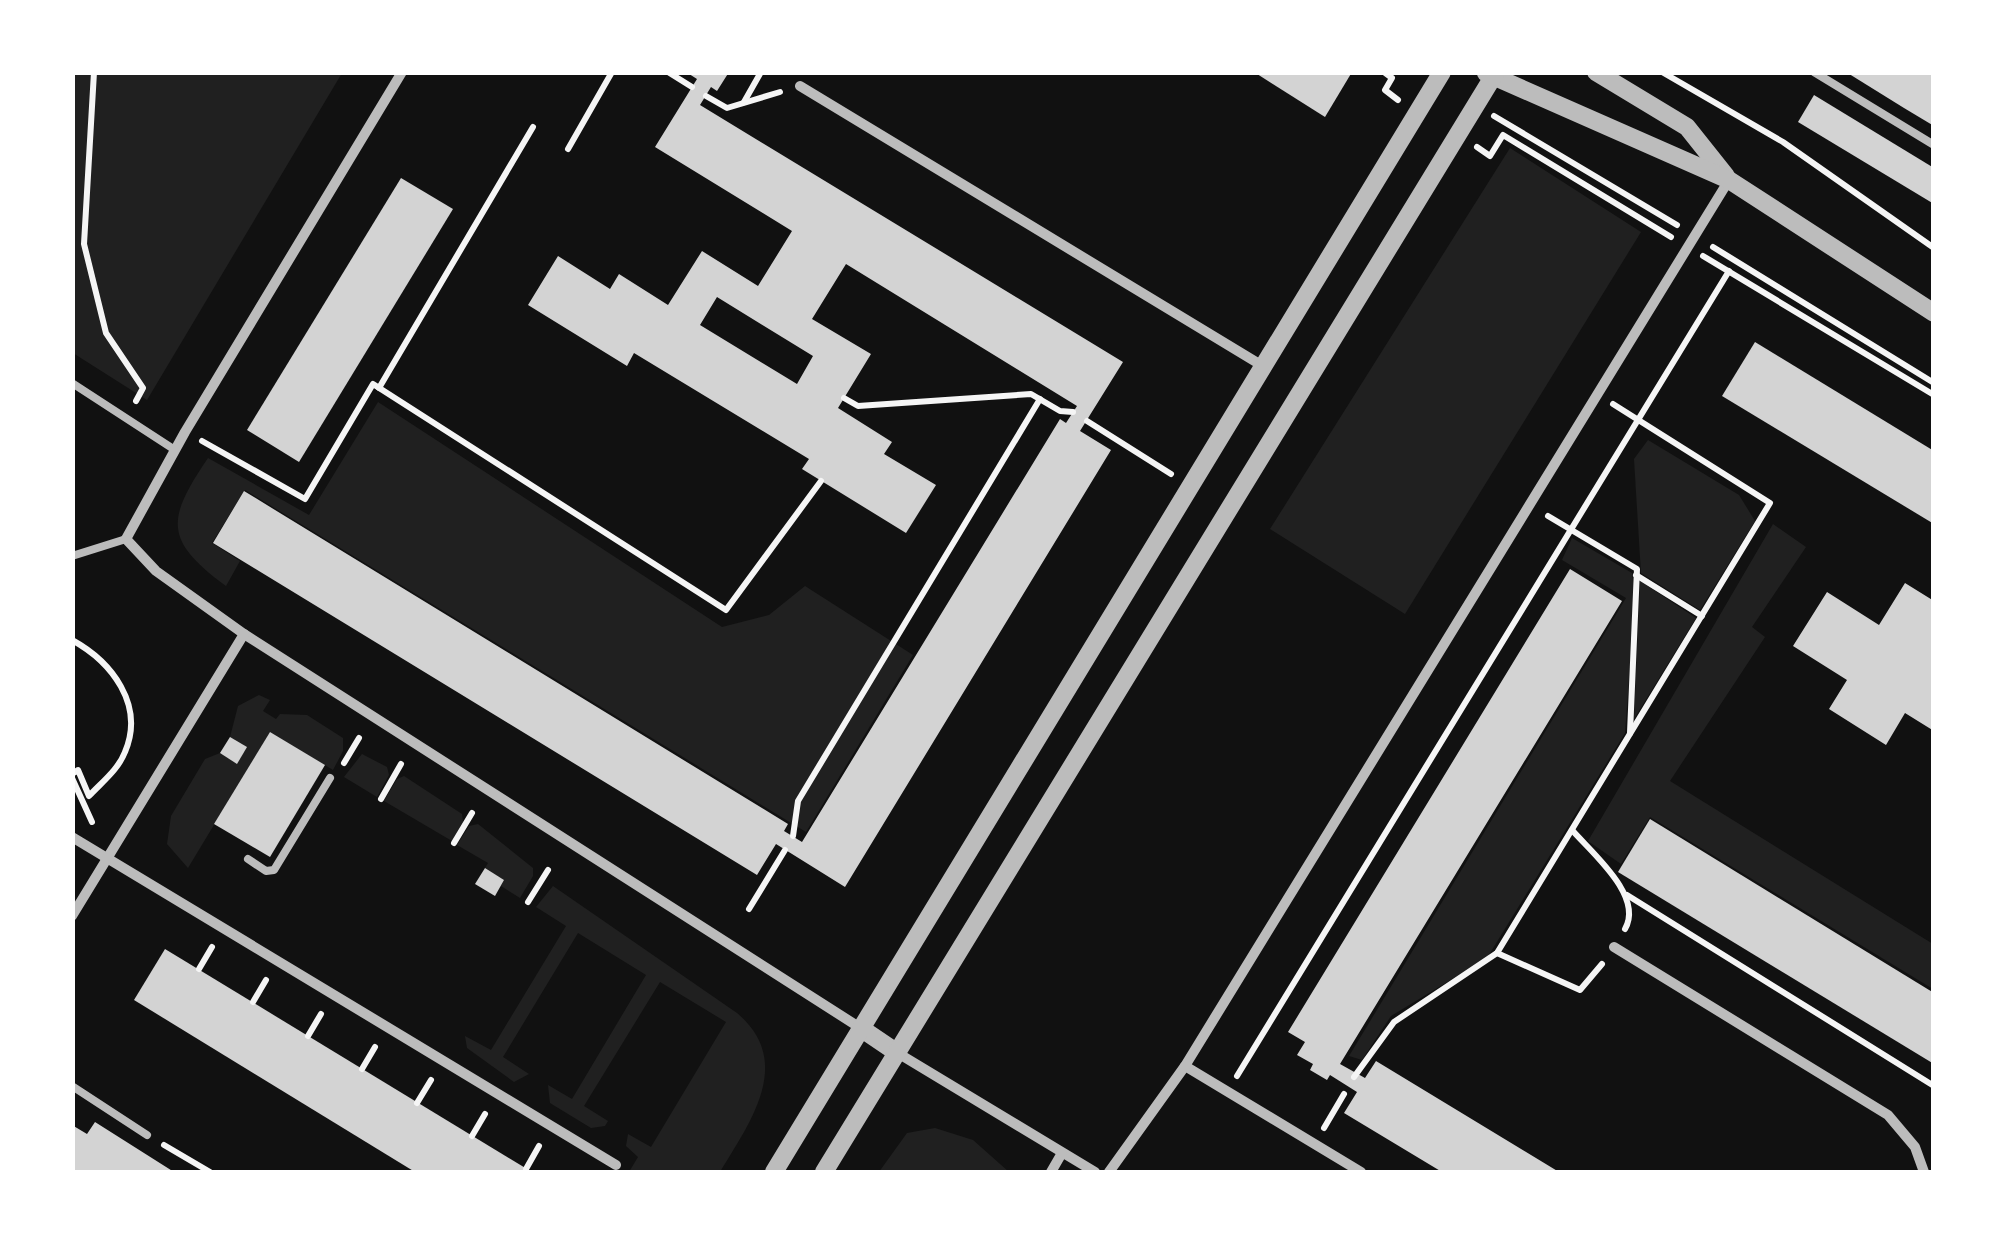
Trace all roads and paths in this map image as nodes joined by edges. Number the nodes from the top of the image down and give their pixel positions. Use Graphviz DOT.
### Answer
graph roads {
  1 [pos="94,72"];
  2 [pos="402,72"];
  3 [pos="612,72"];
  4 [pos="668,72"];
  5 [pos="761,72"];
  6 [pos="1384,72"];
  7 [pos="1442,72"];
  8 [pos="1596,72"];
  9 [pos="1662,72"];
  10 [pos="1814,72"];
  11 [pos="1492,74"];
  12 [pos="800,86"];
  13 [pos="692,87"];
  14 [pos="706,96"];
  15 [pos="743,103"];
  16 [pos="1417,112"];
  17 [pos="534,127"];
  18 [pos="1458,135"];
  19 [pos="1934,145"];
  20 [pos="568,148"];
  21 [pos="1729,180"];
  22 [pos="1687,246"];
  23 [pos="1934,248"];
  24 [pos="1729,271"];
  25 [pos="1934,313"];
  26 [pos="1266,368"];
  27 [pos="72,383"];
  28 [pos="379,388"];
  29 [pos="1595,393"];
  30 [pos="1934,395"];
  31 [pos="844,398"];
  32 [pos="1040,399"];
  33 [pos="1073,412"];
  34 [pos="1637,420"];
  35 [pos="1087,421"];
  36 [pos="185,432"];
  37 [pos="175,450"];
  38 [pos="821,481"];
  39 [pos="1192,487"];
  40 [pos="1528,504"];
  41 [pos="1570,529"];
  42 [pos="126,539"];
  43 [pos="72,556"];
  44 [pos="1636,575"];
  45 [pos="1702,616"];
  46 [pos="244,634"];
  47 [pos="72,640"];
  48 [pos="1630,735"];
  49 [pos="400,764"];
  50 [pos="72,774"];
  51 [pos="330,778"];
  52 [pos="381,799"];
  53 [pos="472,813"];
  54 [pos="1572,830"];
  55 [pos="793,836"];
  56 [pos="72,838"];
  57 [pos="454,843"];
  58 [pos="785,850"];
  59 [pos="109,859"];
  60 [pos="248,860"];
  61 [pos="548,870"];
  62 [pos="1626,896"];
  63 [pos="528,902"];
  64 [pos="750,910"];
  65 [pos="72,916"];
  66 [pos="1614,947"];
  67 [pos="212,948"];
  68 [pos="1497,953"];
  69 [pos="199,970"];
  70 [pos="266,980"];
  71 [pos="253,1002"];
  72 [pos="321,1014"];
  73 [pos="862,1029"];
  74 [pos="308,1036"];
  75 [pos="376,1047"];
  76 [pos="896,1052"];
  77 [pos="1185,1066"];
  78 [pos="362,1069"];
  79 [pos="1354,1077"];
  80 [pos="431,1080"];
  81 [pos="72,1086"];
  82 [pos="1934,1086"];
  83 [pos="1228,1092"];
  84 [pos="1344,1094"];
  85 [pos="418,1102"];
  86 [pos="1338,1104"];
  87 [pos="485,1114"];
  88 [pos="146,1135"];
  89 [pos="472,1136"];
  90 [pos="539,1146"];
  91 [pos="1062,1153"];
  92 [pos="616,1165"];
  93 [pos="526,1169"];
  94 [pos="210,1172"];
  95 [pos="774,1172"];
  96 [pos="824,1172"];
  97 [pos="1050,1172"];
  98 [pos="1095,1172"];
  99 [pos="1109,1172"];
  100 [pos="1361,1172"];
  101 [pos="1924,1172"];
  1 -- 36 [label="path"];
  2 -- 36 [label="street"];
  3 -- 20 [label="path"];
  4 -- 13 [label="path"];
  5 -- 15 [label="path"];
  6 -- 16 [label="path"];
  7 -- 16 [label="street"];
  8 -- 21 [label="street"];
  9 -- 23 [label="path"];
  10 -- 19 [label="lane"];
  11 -- 18 [label="street"];
  11 -- 21 [label="street"];
  12 -- 15 [label="path"];
  12 -- 26 [label="street"];
  14 -- 15 [label="path"];
  16 -- 26 [label="street"];
  17 -- 28 [label="path"];
  18 -- 22 [label="path"];
  18 -- 76 [label="street"];
  21 -- 22 [label="street"];
  21 -- 25 [label="street"];
  22 -- 24 [label="path"];
  22 -- 29 [label="street"];
  24 -- 30 [label="path"];
  24 -- 34 [label="path"];
  26 -- 39 [label="street"];
  27 -- 37 [label="lane"];
  28 -- 36 [label="path"];
  28 -- 38 [label="path"];
  29 -- 34 [label="path"];
  29 -- 40 [label="street"];
  31 -- 32 [label="path"];
  32 -- 33 [label="path"];
  32 -- 55 [label="path"];
  34 -- 41 [label="path"];
  34 -- 45 [label="path"];
  35 -- 39 [label="path"];
  36 -- 37 [label="street"];
  37 -- 42 [label="street"];
  39 -- 73 [label="street"];
  40 -- 41 [label="path"];
  40 -- 77 [label="street"];
  41 -- 44 [label="path"];
  41 -- 83 [label="path"];
  42 -- 43 [label="lane"];
  42 -- 46 [label="street"];
  44 -- 45 [label="path"];
  44 -- 48 [label="path"];
  45 -- 48 [label="path"];
  46 -- 59 [label="street"];
  46 -- 73 [label="street"];
  47 -- 50 [label="path"];
  48 -- 54 [label="path"];
  49 -- 52 [label="path"];
  51 -- 60 [label="lane"];
  53 -- 57 [label="path"];
  54 -- 62 [label="path"];
  54 -- 68 [label="path"];
  56 -- 59 [label="street"];
  58 -- 64 [label="path"];
  59 -- 65 [label="street"];
  59 -- 92 [label="street"];
  61 -- 63 [label="path"];
  62 -- 66 [label="path"];
  62 -- 82 [label="path"];
  66 -- 68 [label="path"];
  66 -- 101 [label="street"];
  67 -- 69 [label="path"];
  68 -- 79 [label="path"];
  70 -- 71 [label="path"];
  72 -- 74 [label="path"];
  73 -- 76 [label="street"];
  73 -- 95 [label="street"];
  75 -- 78 [label="path"];
  76 -- 91 [label="street"];
  76 -- 96 [label="street"];
  77 -- 83 [label="street"];
  77 -- 99 [label="street"];
  80 -- 85 [label="path"];
  81 -- 88 [label="lane"];
  83 -- 100 [label="street"];
  84 -- 86 [label="path"];
  87 -- 89 [label="path"];
  88 -- 94 [label="path"];
  90 -- 93 [label="path"];
  91 -- 97 [label="street"];
  91 -- 98 [label="street"];
}
